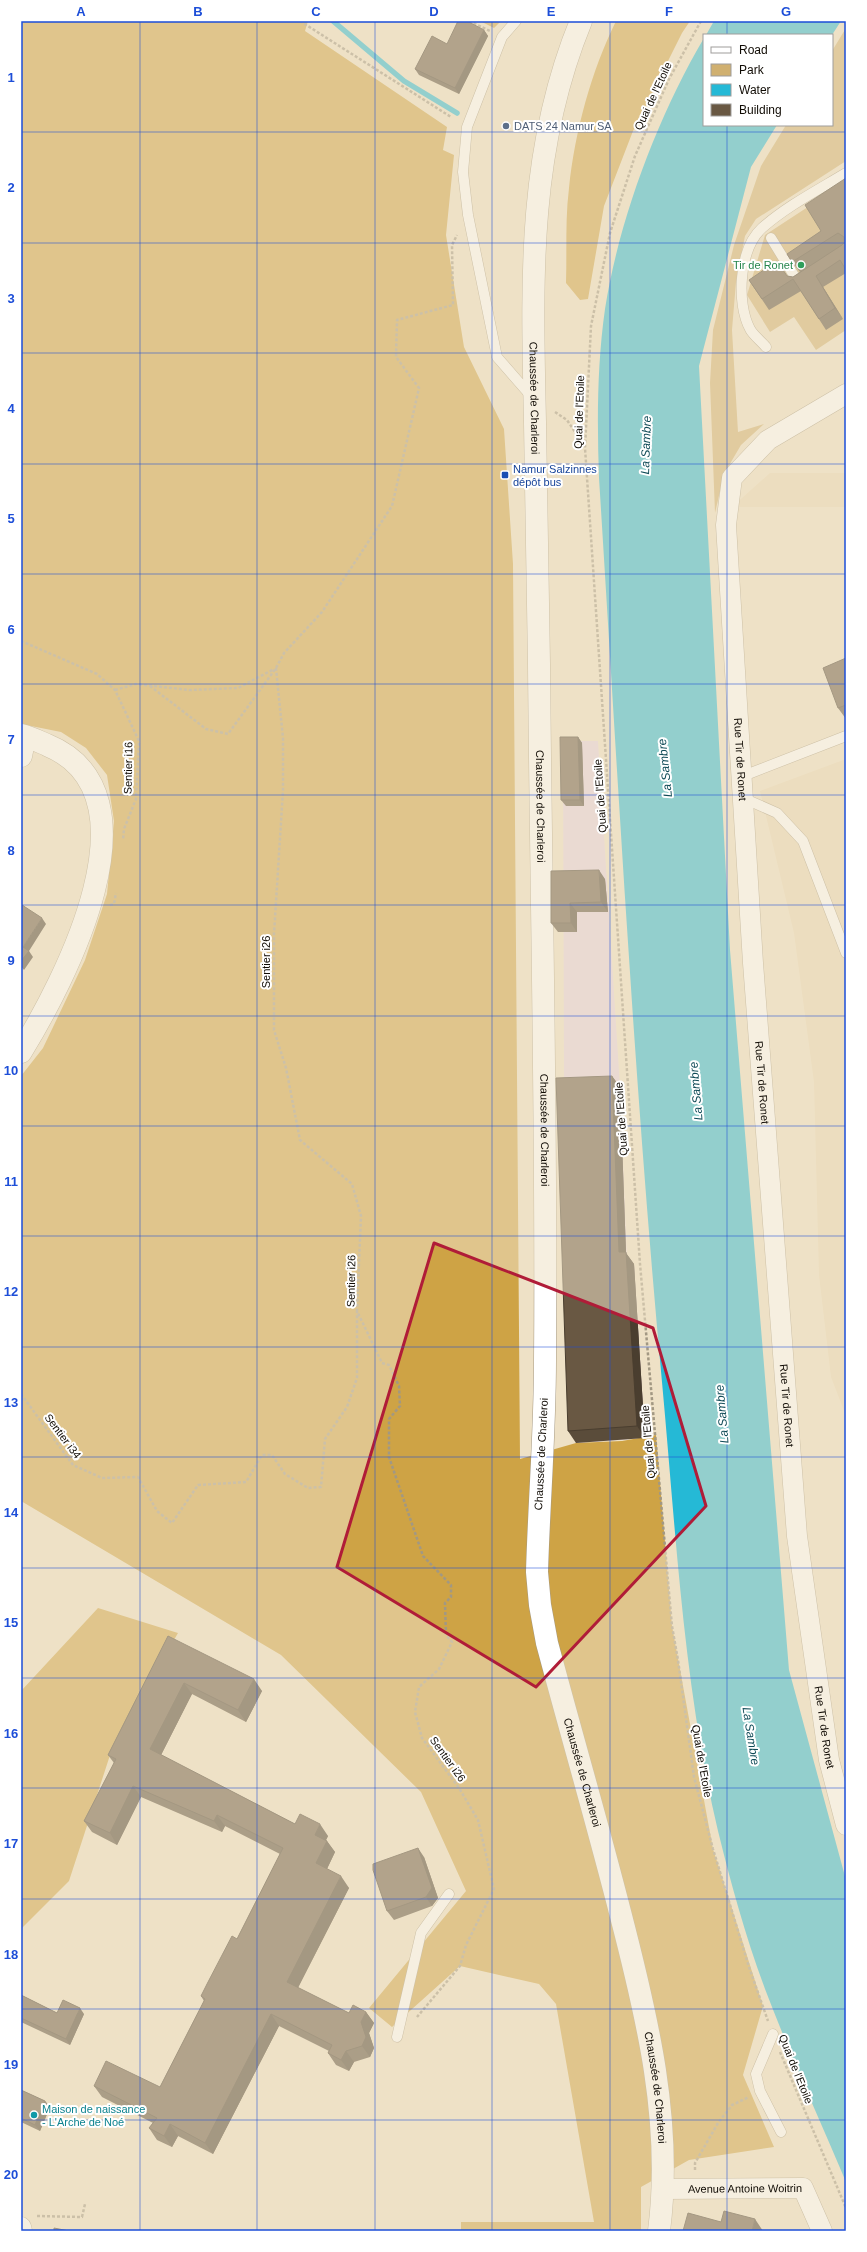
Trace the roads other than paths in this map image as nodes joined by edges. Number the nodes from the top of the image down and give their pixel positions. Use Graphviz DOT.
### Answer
graph roads {
  1 [pos="516,21"];
  2 [pos="581,21"];
  3 [pos="846,173"];
  4 [pos="771,238"];
  5 [pos="813,272"];
  6 [pos="766,347"];
  7 [pos="846,394"];
  8 [pos="534,399"];
  9 [pos="846,736"];
  10 [pos="22,742"];
  11 [pos="743,776"];
  12 [pos="742,798"];
  13 [pos="846,952"];
  14 [pos="21,1052"];
  15 [pos="846,1825"];
  16 [pos="449,1894"];
  17 [pos="774,2034"];
  18 [pos="397,2037"];
  19 [pos="781,2132"];
  20 [pos="663,2189"];
  21 [pos="659,2231"];
  22 [pos="822,2231"];
  1 -- 8 [label="lane"];
  2 -- 8 [label="main road, Chaussée de Charleroi"];
  3 -- 6 [label="lane"];
  4 -- 5 [label="lane"];
  7 -- 11 [label="street, Rue Tir de Ronet"];
  8 -- 20 [label="main road, Chaussée de Charleroi"];
  9 -- 11 [label="lane"];
  10 -- 14 [label="main road"];
  11 -- 12 [label="street, Rue Tir de Ronet"];
  12 -- 13 [label="lane"];
  12 -- 15 [label="street, Rue Tir de Ronet"];
  16 -- 18 [label="lane"];
  17 -- 19 [label="lane"];
  20 -- 21 [label="main road, Chaussée de Charleroi"];
  20 -- 22 [label="street, Avenue Antoine Woitrin"];
}
